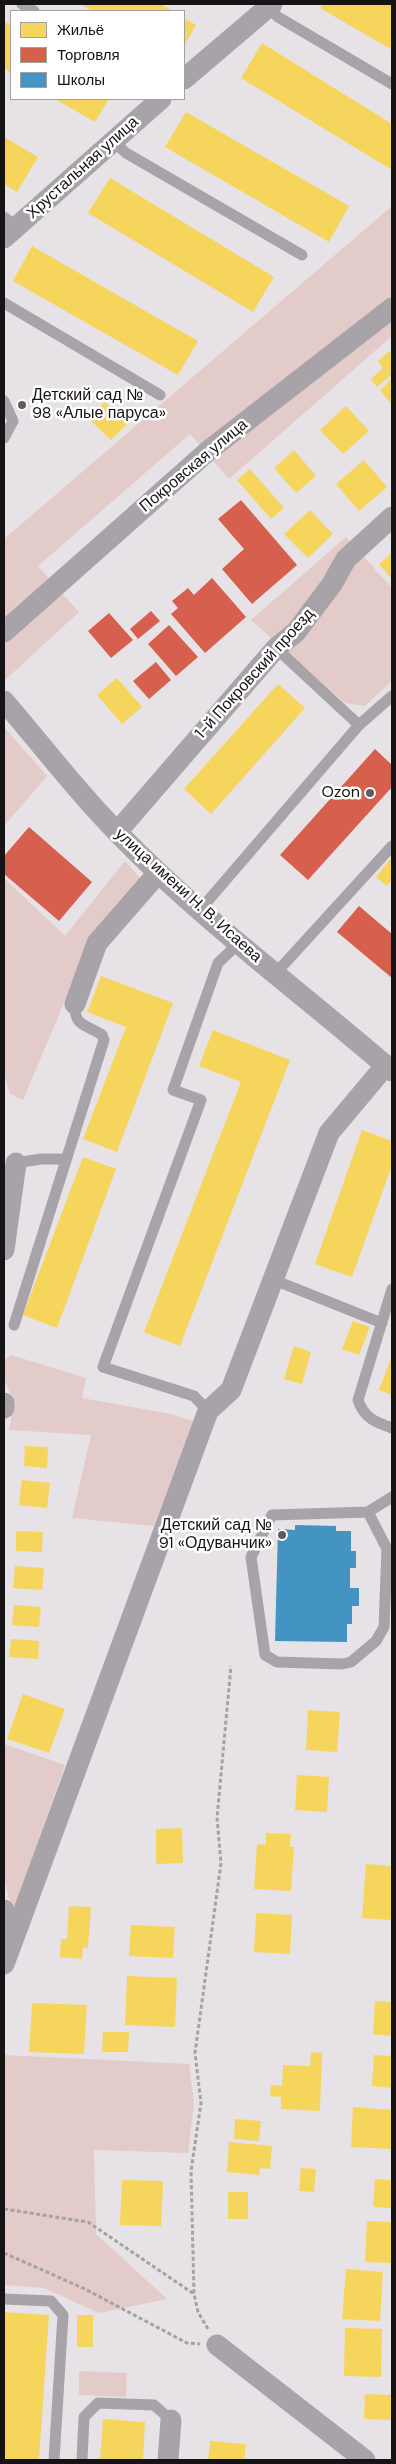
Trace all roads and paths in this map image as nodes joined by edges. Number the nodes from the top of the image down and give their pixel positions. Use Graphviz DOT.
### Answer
graph roads {
  1 [pos="270,5"];
  2 [pos="185,78"];
  3 [pos="392,84"];
  4 [pos="160,100"];
  5 [pos="113,142"];
  6 [pos="8,227"];
  7 [pos="302,255"];
  8 [pos="4,303"];
  9 [pos="392,308"];
  10 [pos="160,395"];
  11 [pos="4,401"];
  12 [pos="4,438"];
  13 [pos="392,518"];
  14 [pos="4,632"];
  15 [pos="276,648"];
  16 [pos="392,696"];
  17 [pos="4,701"];
  18 [pos="359,725"];
  19 [pos="117,832"];
  20 [pos="392,846"];
  21 [pos="158,872"];
  22 [pos="200,910"];
  23 [pos="238,943"];
  24 [pos="275,974"];
  25 [pos="75,1004"];
  26 [pos="390,1064"];
  27 [pos="66,1159"];
  28 [pos="16,1163"];
  29 [pos="4,1250"];
  30 [pos="274,1280"];
  31 [pos="392,1289"];
  32 [pos="382,1323"];
  33 [pos="14,1325"];
  34 [pos="4,1403"];
  35 [pos="4,1408"];
  36 [pos="208,1411"];
  37 [pos="392,1428"];
  38 [pos="392,1497"];
  39 [pos="368,1512"];
  40 [pos="231,1666"];
  41 [pos="4,1910"];
  42 [pos="16,1932"];
  43 [pos="4,1964"];
  44 [pos="4,2209"];
  45 [pos="4,2253"];
  46 [pos="194,2294"];
  47 [pos="4,2299"];
  48 [pos="217,2345"];
  49 [pos="171,2420"];
  50 [pos="54,2460"];
  51 [pos="82,2460"];
  52 [pos="168,2460"];
  53 [pos="365,2460"];
  1 -- 2 [label="street"];
  1 -- 3 [label="lane"];
  4 -- 5 [label="street, Хрустальная улица"];
  5 -- 6 [label="street, Хрустальная улица"];
  5 -- 7 [label="lane"];
  8 -- 10 [label="lane"];
  9 -- 14 [label="street, Покровская улица"];
  11 -- 12 [label="lane"];
  13 -- 15 [label="street, 1-й Покровский проезд"];
  15 -- 18 [label="lane"];
  15 -- 19 [label="street, 1-й Покровский проезд"];
  16 -- 18 [label="lane"];
  17 -- 19 [label="street, улица имени Н. В. Исаева"];
  18 -- 22 [label="lane"];
  19 -- 21 [label="street, улица имени Н. В. Исаева"];
  20 -- 24 [label="lane"];
  21 -- 22 [label="street, улица имени Н. В. Исаева"];
  21 -- 25 [label="street"];
  22 -- 23 [label="street, улица имени Н. В. Исаева"];
  23 -- 24 [label="street, улица имени Н. В. Исаева"];
  23 -- 36 [label="lane"];
  24 -- 26 [label="street, улица имени Н. В. Исаева"];
  25 -- 27 [label="lane"];
  26 -- 30 [label="street"];
  27 -- 28 [label="lane"];
  27 -- 33 [label="lane"];
  28 -- 29 [label="street"];
  30 -- 32 [label="lane"];
  30 -- 36 [label="street"];
  31 -- 32 [label="lane"];
  32 -- 37 [label="lane"];
  34 -- 35 [label="street"];
  36 -- 42 [label="street"];
  38 -- 39 [label="lane"];
  39 -- 39 [label="lane"];
  40 -- 46 [label="path"];
  41 -- 42 [label="street"];
  42 -- 43 [label="street"];
  44 -- 46 [label="path"];
  45 -- 48 [label="path"];
  46 -- 48 [label="path"];
  47 -- 50 [label="lane"];
  48 -- 53 [label="street"];
  49 -- 51 [label="lane"];
  49 -- 52 [label="street"];
}
